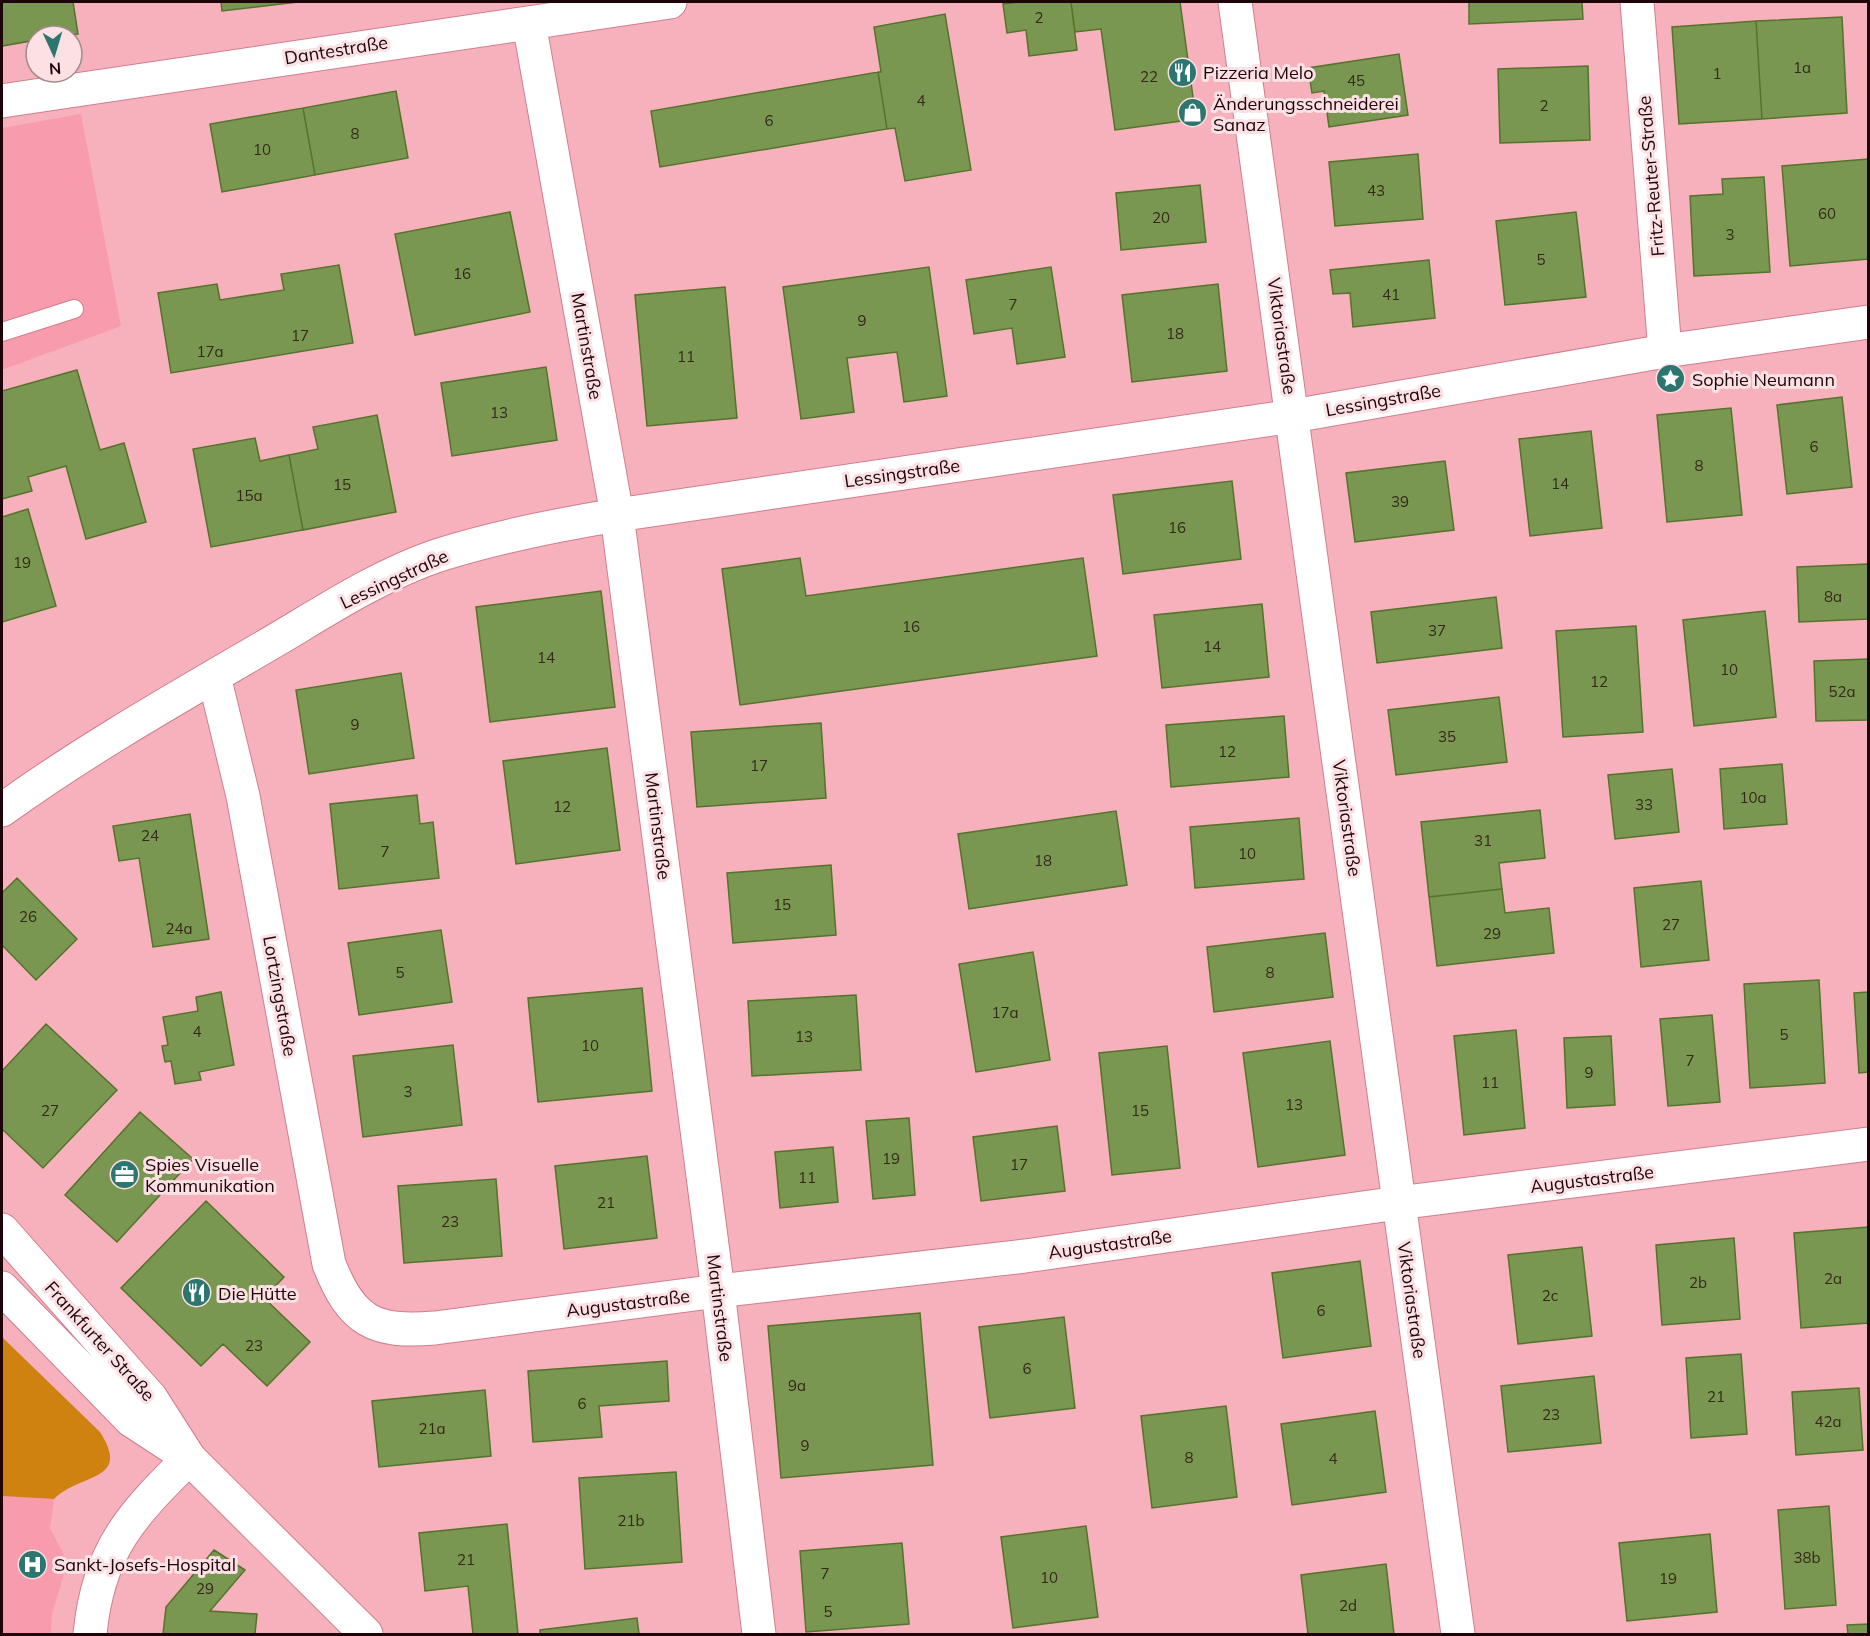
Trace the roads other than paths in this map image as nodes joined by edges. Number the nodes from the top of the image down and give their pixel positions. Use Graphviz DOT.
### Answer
graph roads {
  1 [pos="670,2"];
  2 [pos="1235,2"];
  3 [pos="1637,2"];
  4 [pos="529,22"];
  5 [pos="2,101"];
  6 [pos="74,309"];
  7 [pos="1869,322"];
  8 [pos="2,332"];
  9 [pos="1665,351"];
  10 [pos="1293,416"];
  11 [pos="618,515"];
  12 [pos="214,676"];
  13 [pos="2,810"];
  14 [pos="1869,1144"];
  15 [pos="1398,1203"];
  16 [pos="2,1230"];
  17 [pos="2,1288"];
  18 [pos="718,1291"];
  19 [pos="355,1311"];
  20 [pos="189,1458"];
  21 [pos="90,1635"];
  22 [pos="366,1635"];
  23 [pos="759,1635"];
  24 [pos="1458,1635"];
  1 -- 4 [label="street, Dantestraße"];
  2 -- 10 [label="street, Viktoriastraße"];
  3 -- 9 [label="street, Fritz-Reuter-Straße"];
  4 -- 5 [label="street, Dantestraße"];
  4 -- 11 [label="street, Martinstraße"];
  6 -- 8 [label="lane"];
  7 -- 9 [label="street, Lessingstraße"];
  9 -- 10 [label="street, Lessingstraße"];
  10 -- 11 [label="street, Lessingstraße"];
  10 -- 15 [label="street, Viktoriastraße"];
  11 -- 12 [label="street, Lessingstraße"];
  11 -- 18 [label="street, Martinstraße"];
  12 -- 13 [label="street, Lessingstraße"];
  12 -- 19 [label="street, Lortzingstraße"];
  14 -- 15 [label="street, Augustastraße"];
  15 -- 18 [label="street, Augustastraße"];
  15 -- 24 [label="street, Viktoriastraße"];
  16 -- 20 [label="street, Frankfurter Straße"];
  17 -- 20 [label="street, Frankfurter Straße"];
  18 -- 19 [label="street, Augustastraße"];
  18 -- 23 [label="street, Martinstraße"];
  20 -- 21 [label="street"];
  20 -- 22 [label="street, Frankfurter Straße"];
}
